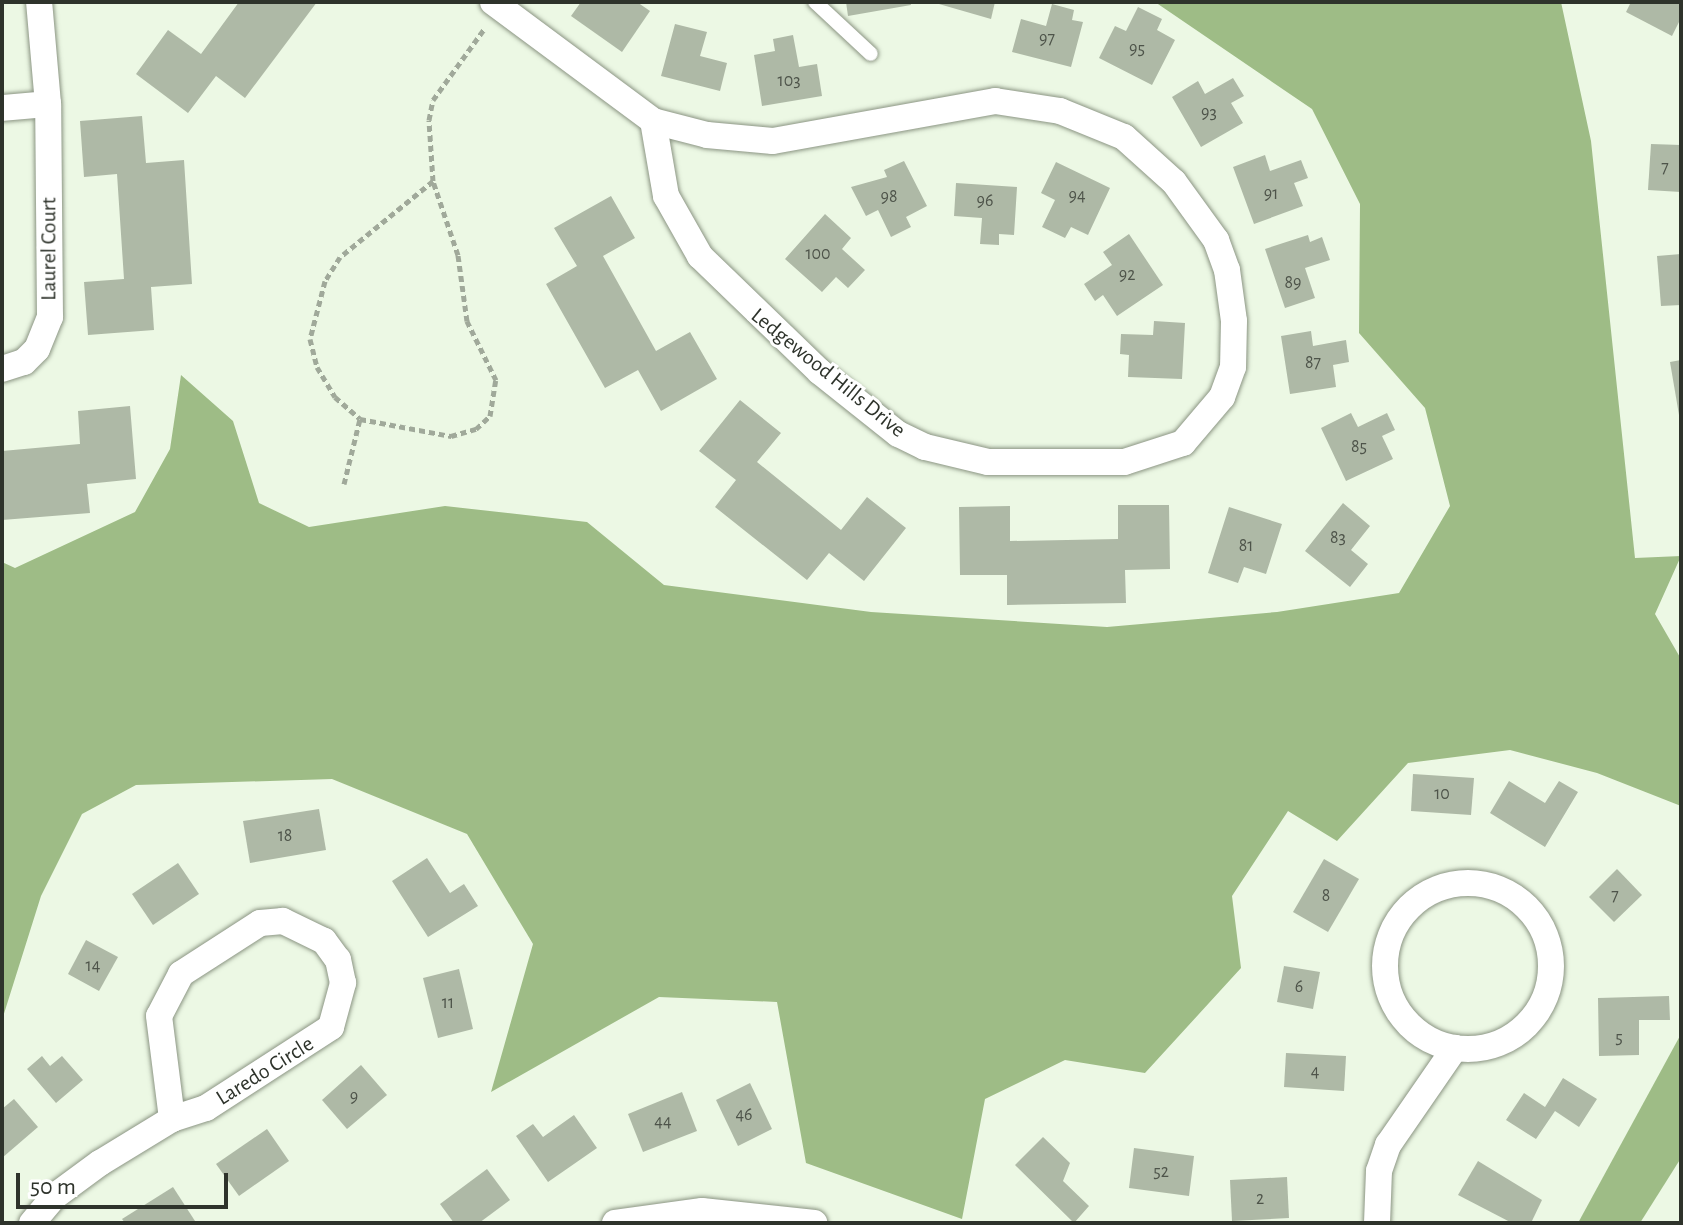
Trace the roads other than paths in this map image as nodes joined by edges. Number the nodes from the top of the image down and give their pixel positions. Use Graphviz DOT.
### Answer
graph roads {
  1 [pos="39,2"];
  2 [pos="815,2"];
  3 [pos="496,5"];
  4 [pos="871,54"];
  5 [pos="48,104"];
  6 [pos="2,108"];
  7 [pos="653,121"];
  8 [pos="2,369"];
  9 [pos="1455,1048"];
  10 [pos="172,1119"];
  11 [pos="32,1223"];
  12 [pos="615,1223"];
  13 [pos="814,1223"];
  14 [pos="1377,1223"];
  1 -- 5 [label="street, Laurel Court"];
  2 -- 4 [label="lane"];
  3 -- 7 [label="street, Ledgewood Hills Drive"];
  5 -- 6 [label="street"];
  5 -- 8 [label="street, Laurel Court"];
  7 -- 7 [label="street, Ledgewood Hills Drive"];
  9 -- 9 [label="street"];
  9 -- 14 [label="street"];
  10 -- 10 [label="street, Laredo Circle"];
  10 -- 11 [label="street, Laredo Circle"];
  12 -- 13 [label="street"];
}
